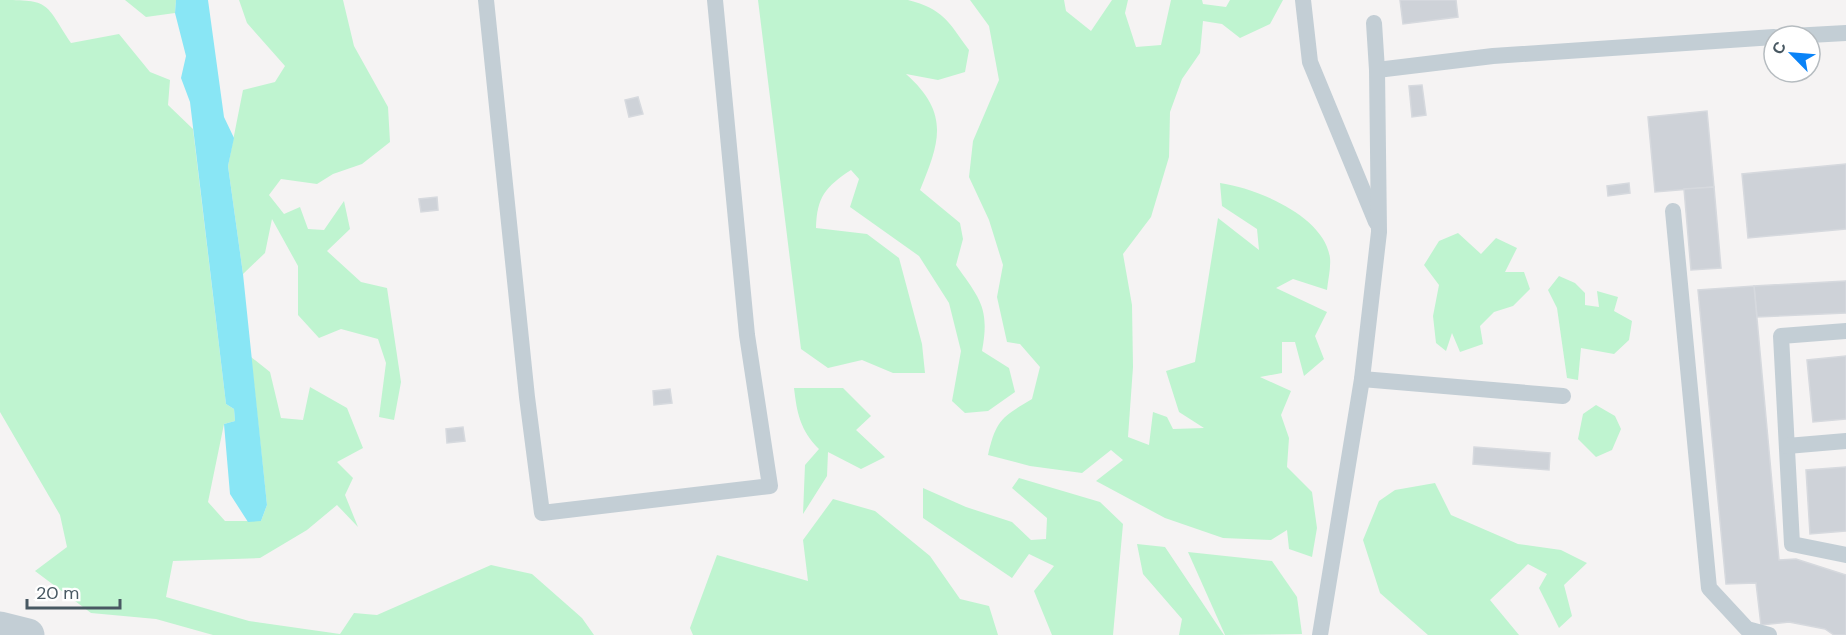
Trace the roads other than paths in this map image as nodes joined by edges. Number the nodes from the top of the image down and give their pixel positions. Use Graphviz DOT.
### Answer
graph roads {
  1 [pos="486,0"];
  2 [pos="715,0"];
  3 [pos="1303,0"];
  4 [pos="1374,23"];
  5 [pos="1846,33"];
  6 [pos="1822,34"];
  7 [pos="1762,38"];
  8 [pos="1377,70"];
  9 [pos="1673,212"];
  10 [pos="1379,232"];
  11 [pos="1846,331"];
  12 [pos="1362,379"];
  13 [pos="1563,396"];
  14 [pos="1846,441"];
  15 [pos="1787,446"];
  16 [pos="1846,555"];
  17 [pos="0,628"];
  18 [pos="28,635"];
  19 [pos="1320,635"];
  20 [pos="1769,635"];
  1 -- 2 [label="lane"];
  3 -- 10 [label="lane"];
  4 -- 8 [label="lane"];
  5 -- 6 [label="lane"];
  7 -- 8 [label="lane"];
  8 -- 10 [label="lane"];
  9 -- 20 [label="lane"];
  10 -- 12 [label="lane"];
  11 -- 15 [label="lane"];
  12 -- 13 [label="lane"];
  12 -- 19 [label="lane"];
  14 -- 15 [label="lane"];
  15 -- 16 [label="lane"];
  17 -- 18 [label="street"];
}
